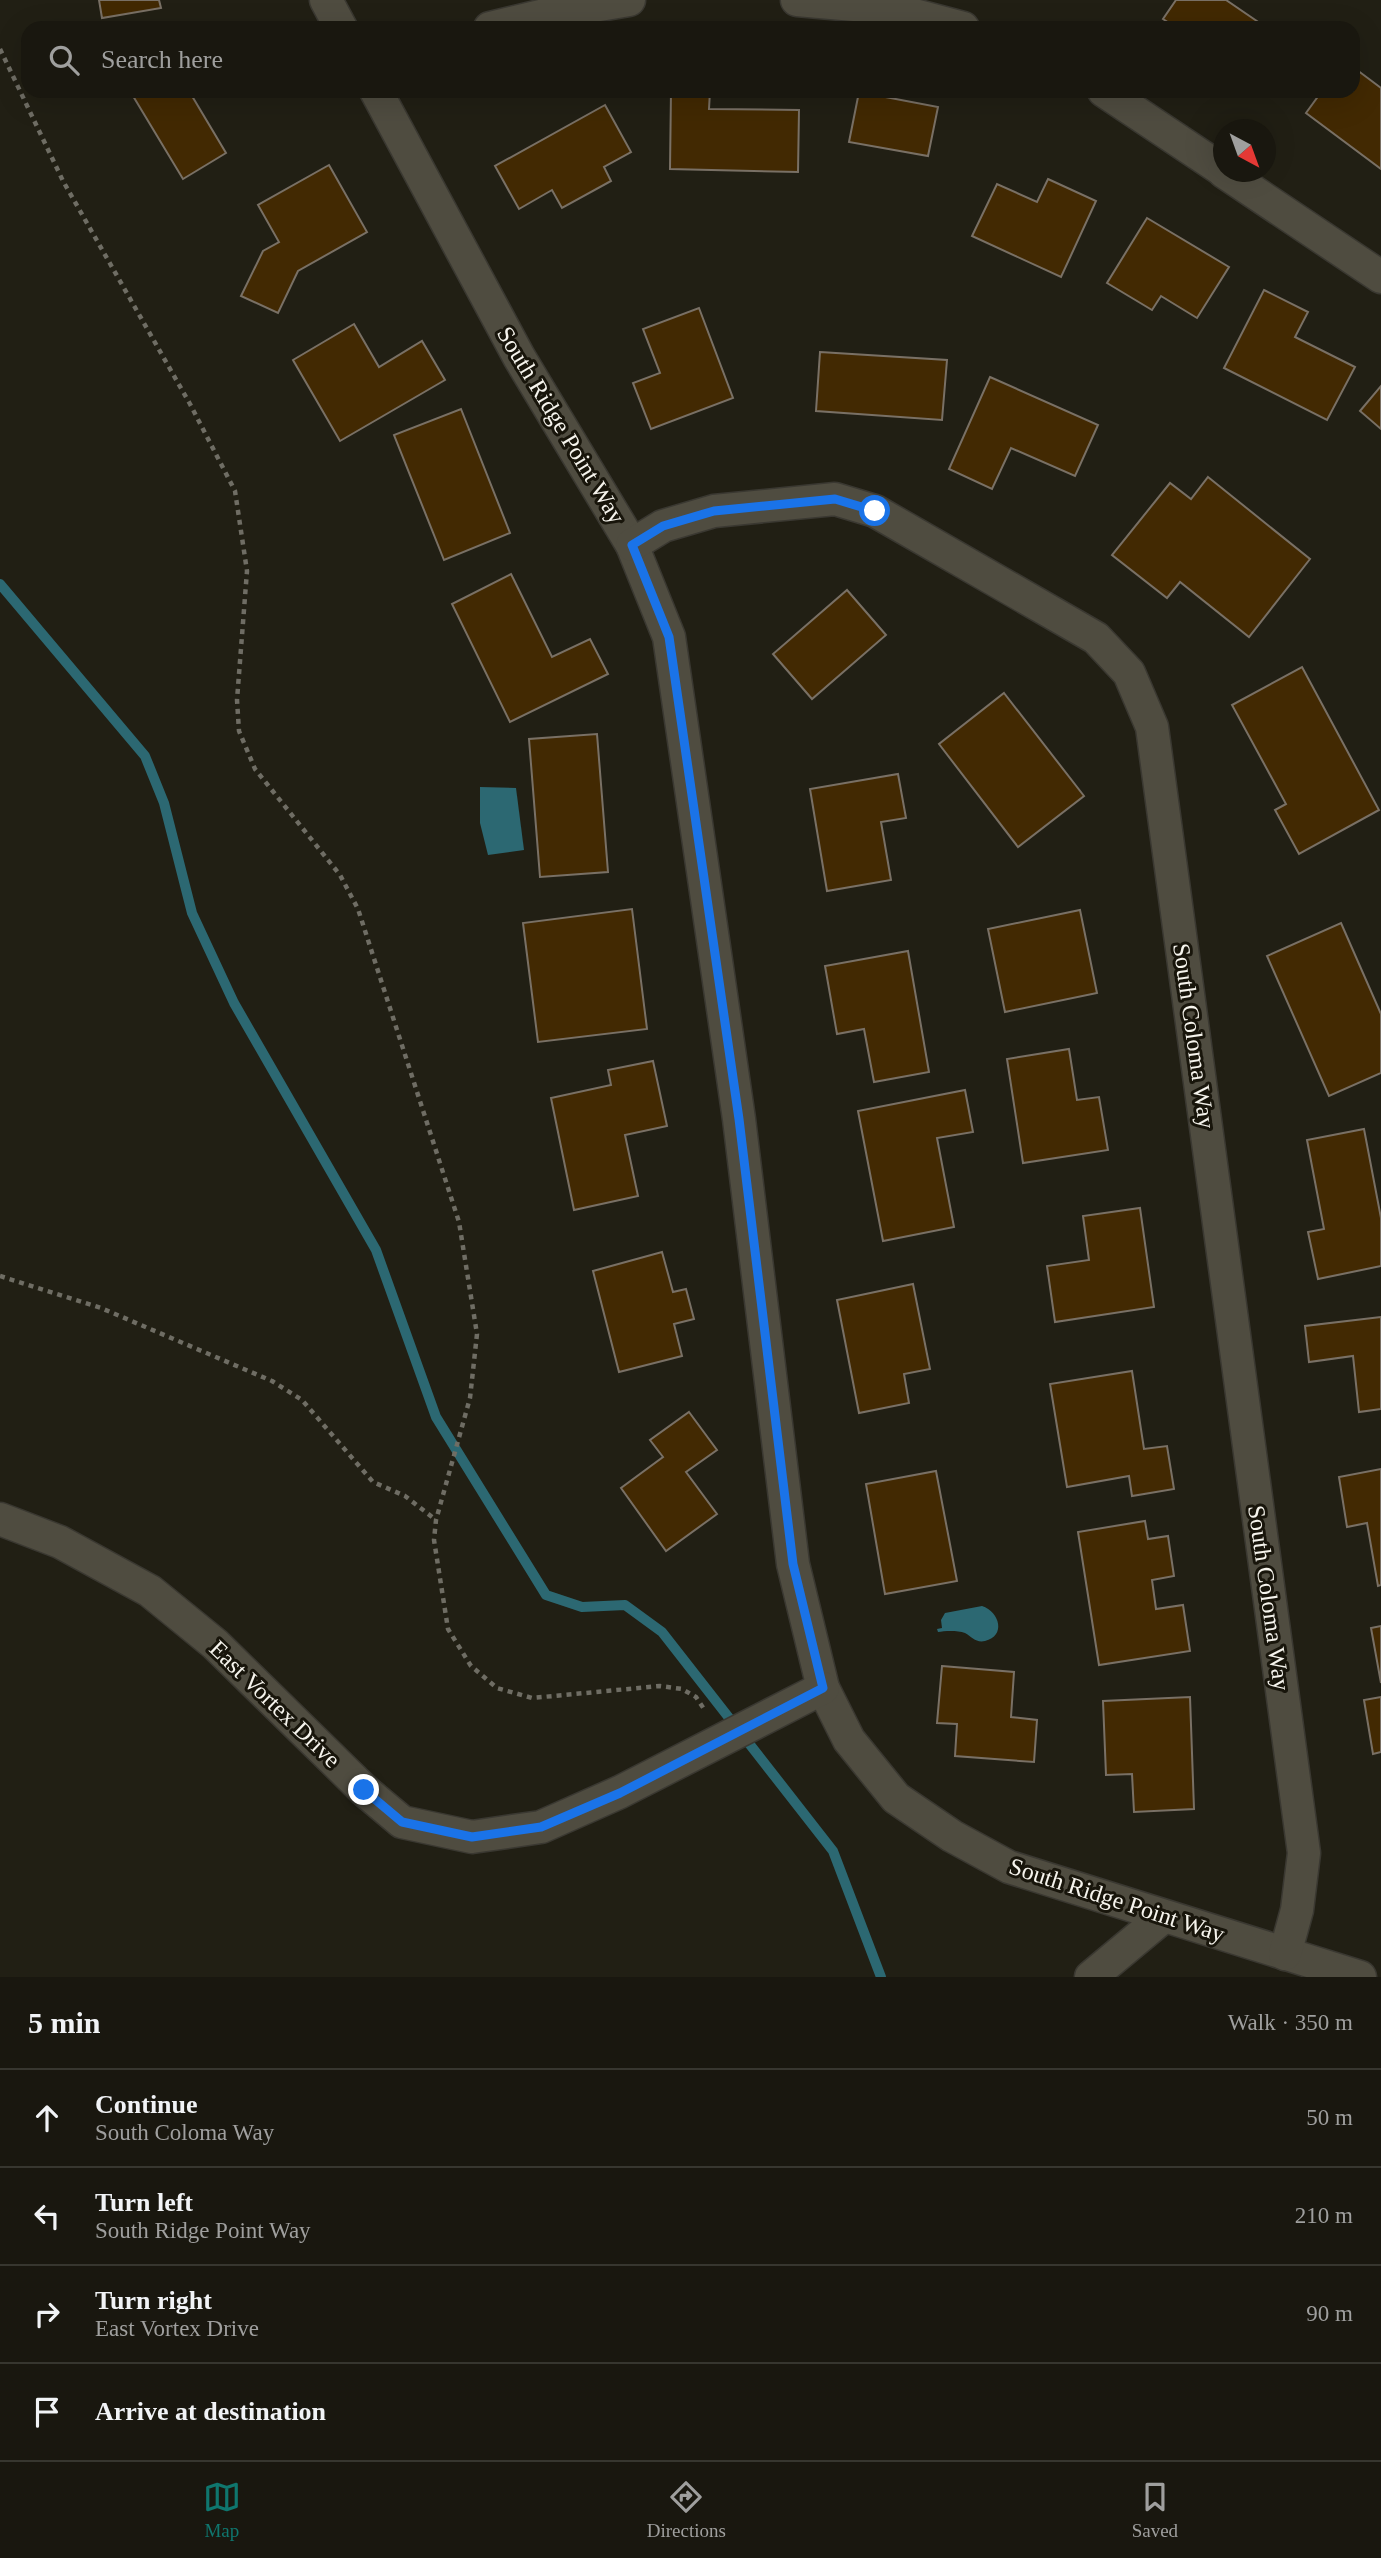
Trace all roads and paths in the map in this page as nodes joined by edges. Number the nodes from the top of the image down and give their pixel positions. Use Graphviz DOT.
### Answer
graph roads {
  1 [pos="326,0"];
  2 [pos="629,0"];
  3 [pos="797,0"];
  4 [pos="337,21"];
  5 [pos="519,21"];
  6 [pos="937,21"];
  7 [pos="0,49"];
  8 [pos="21,94"];
  9 [pos="23,98"];
  10 [pos="380,98"];
  11 [pos="1114,98"];
  12 [pos="1213,164"];
  13 [pos="1240,182"];
  14 [pos="1381,277"];
  15 [pos="632,545"];
  16 [pos="0,1276"];
  17 [pos="0,1519"];
  18 [pos="436,1520"];
  19 [pos="823,1688"];
  20 [pos="723,1739"];
  21 [pos="1163,1917"];
  22 [pos="1284,1954"];
  23 [pos="1091,1977"];
  24 [pos="1360,1977"];
  1 -- 4 [label="street"];
  2 -- 5 [label="street"];
  3 -- 6 [label="street"];
  7 -- 8 [label="path"];
  9 -- 18 [label="path"];
  10 -- 15 [label="street, South Ridge Point Way"];
  11 -- 12 [label="street"];
  13 -- 14 [label="street"];
  15 -- 19 [label="street, South Ridge Point Way"];
  15 -- 22 [label="street, South Coloma Way"];
  16 -- 18 [label="path"];
  17 -- 20 [label="street, East Vortex Drive"];
  18 -- 20 [label="path"];
  19 -- 20 [label="street, East Vortex Drive"];
  19 -- 21 [label="street, South Ridge Point Way"];
  21 -- 22 [label="street, South Ridge Point Way"];
  21 -- 23 [label="street"];
  22 -- 24 [label="street, South Ridge Point Way"];
}
